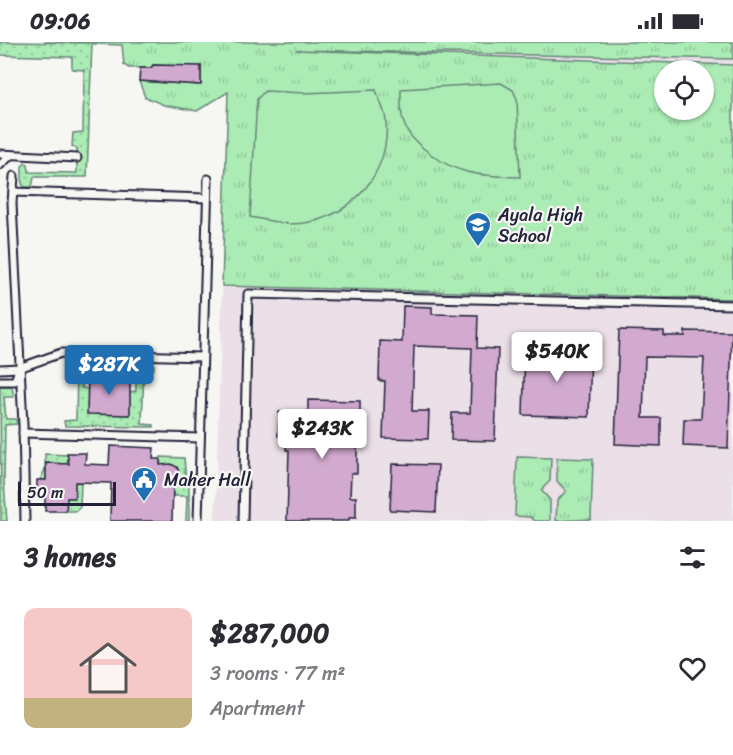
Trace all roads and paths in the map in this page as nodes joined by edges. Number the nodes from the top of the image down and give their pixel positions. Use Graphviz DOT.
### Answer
graph roads {
  1 [pos="0,154"];
  2 [pos="10,156"];
  3 [pos="77,158"];
  4 [pos="0,165"];
  5 [pos="14,176"];
  6 [pos="208,179"];
  7 [pos="13,192"];
  8 [pos="207,198"];
  9 [pos="733,305"];
  10 [pos="202,357"];
  11 [pos="19,368"];
  12 [pos="0,369"];
  13 [pos="0,381"];
  14 [pos="23,433"];
  15 [pos="200,438"];
  16 [pos="25,521"];
  17 [pos="198,521"];
  18 [pos="243,521"];
  1 -- 2 [label="lane"];
  2 -- 3 [label="lane"];
  2 -- 4 [label="lane"];
  5 -- 7 [label="lane"];
  6 -- 8 [label="lane"];
  7 -- 8 [label="lane"];
  7 -- 11 [label="lane"];
  8 -- 10 [label="lane"];
  9 -- 18 [label="lane"];
  10 -- 11 [label="lane"];
  10 -- 15 [label="lane"];
  11 -- 12 [label="lane"];
  11 -- 13 [label="lane"];
  11 -- 14 [label="lane"];
  14 -- 15 [label="lane"];
  14 -- 16 [label="lane"];
  15 -- 17 [label="lane"];
}
